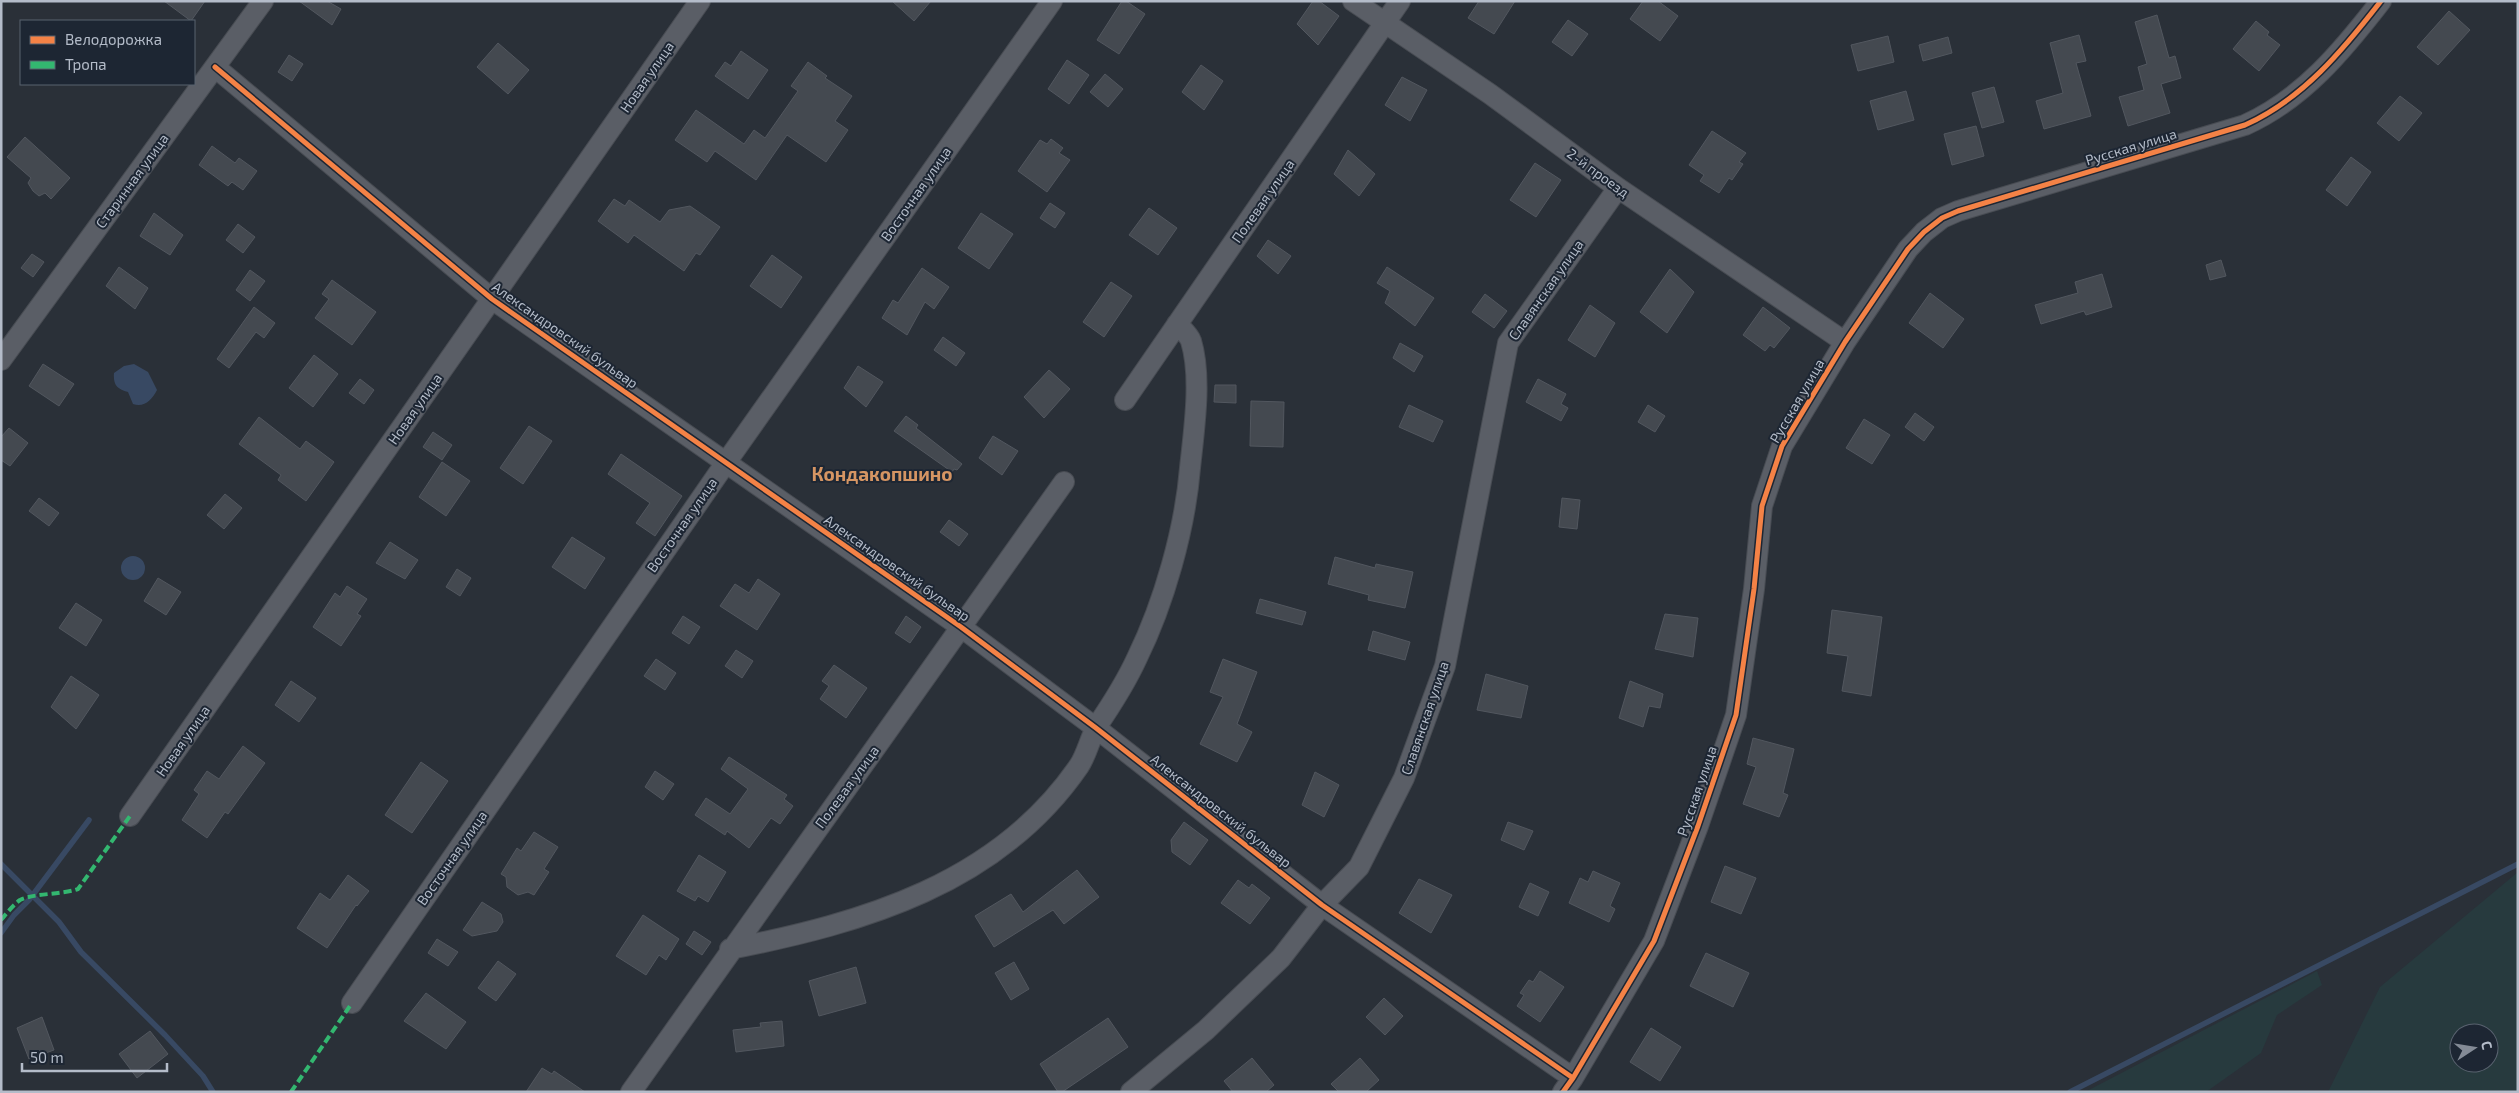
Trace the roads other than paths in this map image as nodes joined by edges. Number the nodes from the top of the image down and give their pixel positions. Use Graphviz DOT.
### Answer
graph roads {
  1 [pos="263,1"];
  2 [pos="700,1"];
  3 [pos="1052,1"];
  4 [pos="1353,1"];
  5 [pos="1400,1"];
  6 [pos="2381,1"];
  7 [pos="1385,25"];
  8 [pos="215,67"];
  9 [pos="1618,188"];
  10 [pos="492,300"];
  11 [pos="1177,324"];
  12 [pos="1845,342"];
  13 [pos="1,360"];
  14 [pos="1125,400"];
  15 [pos="727,461"];
  16 [pos="1064,482"];
  17 [pos="961,627"];
  18 [pos="1096,728"];
  19 [pos="130,816"];
  20 [pos="1322,905"];
  21 [pos="730,949"];
  22 [pos="352,1003"];
  23 [pos="1568,1085"];
  24 [pos="631,1092"];
  25 [pos="1131,1092"];
  1 -- 8 [label="street, Старинная улица"];
  2 -- 10 [label="street, Новая улица"];
  3 -- 15 [label="street, Восточная улица"];
  4 -- 7 [label="street, 2-й проезд"];
  5 -- 7 [label="street, Полевая улица"];
  6 -- 12 [label="street, Русская улица"];
  7 -- 9 [label="street, 2-й проезд"];
  7 -- 11 [label="street, Полевая улица"];
  8 -- 10 [label="street, Александровский бульвар"];
  8 -- 13 [label="street, Старинная улица"];
  9 -- 12 [label="street, 2-й проезд"];
  9 -- 20 [label="street, Славянская улица"];
  10 -- 15 [label="street, Александровский бульвар"];
  10 -- 19 [label="street, Новая улица"];
  11 -- 14 [label="street, Полевая улица"];
  11 -- 18 [label="street"];
  12 -- 23 [label="street, Русская улица"];
  15 -- 17 [label="street, Александровский бульвар"];
  15 -- 22 [label="street, Восточная улица"];
  16 -- 17 [label="street, Полевая улица"];
  17 -- 18 [label="street, Александровский бульвар"];
  17 -- 21 [label="street, Полевая улица"];
  18 -- 20 [label="street, Александровский бульвар"];
  18 -- 21 [label="street"];
  20 -- 23 [label="street, Александровский бульвар"];
  20 -- 25 [label="street, Славянская улица"];
  21 -- 24 [label="street, Полевая улица"];
}
